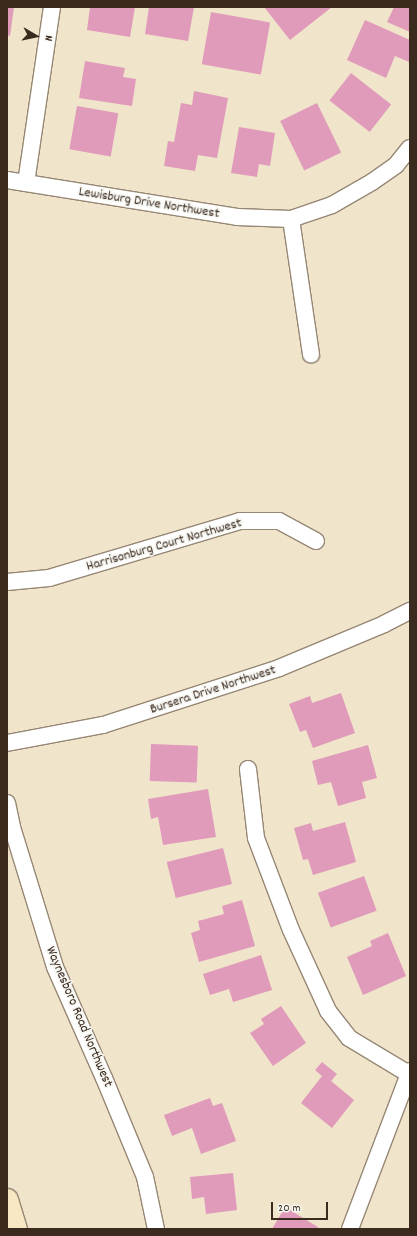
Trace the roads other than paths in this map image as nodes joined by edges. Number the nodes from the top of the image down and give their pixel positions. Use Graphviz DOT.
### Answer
graph roads {
  1 [pos="52,7"];
  2 [pos="410,148"];
  3 [pos="7,180"];
  4 [pos="26,183"];
  5 [pos="291,219"];
  6 [pos="311,355"];
  7 [pos="316,542"];
  8 [pos="7,582"];
  9 [pos="410,611"];
  10 [pos="7,743"];
  11 [pos="248,769"];
  12 [pos="7,803"];
  13 [pos="409,1072"];
  14 [pos="7,1200"];
  15 [pos="16,1229"];
  16 [pos="156,1229"];
  17 [pos="350,1229"];
  1 -- 4 [label="street"];
  2 -- 5 [label="street"];
  3 -- 4 [label="street, Lewisburg Drive Northwest"];
  4 -- 5 [label="street, Lewisburg Drive Northwest"];
  5 -- 6 [label="street"];
  7 -- 8 [label="street, Harrisonburg Court Northwest"];
  9 -- 10 [label="street, Bursera Drive Northwest"];
  11 -- 13 [label="street"];
  12 -- 16 [label="street, Waynesboro Road Northwest"];
  13 -- 17 [label="street"];
  14 -- 15 [label="street"];
}
